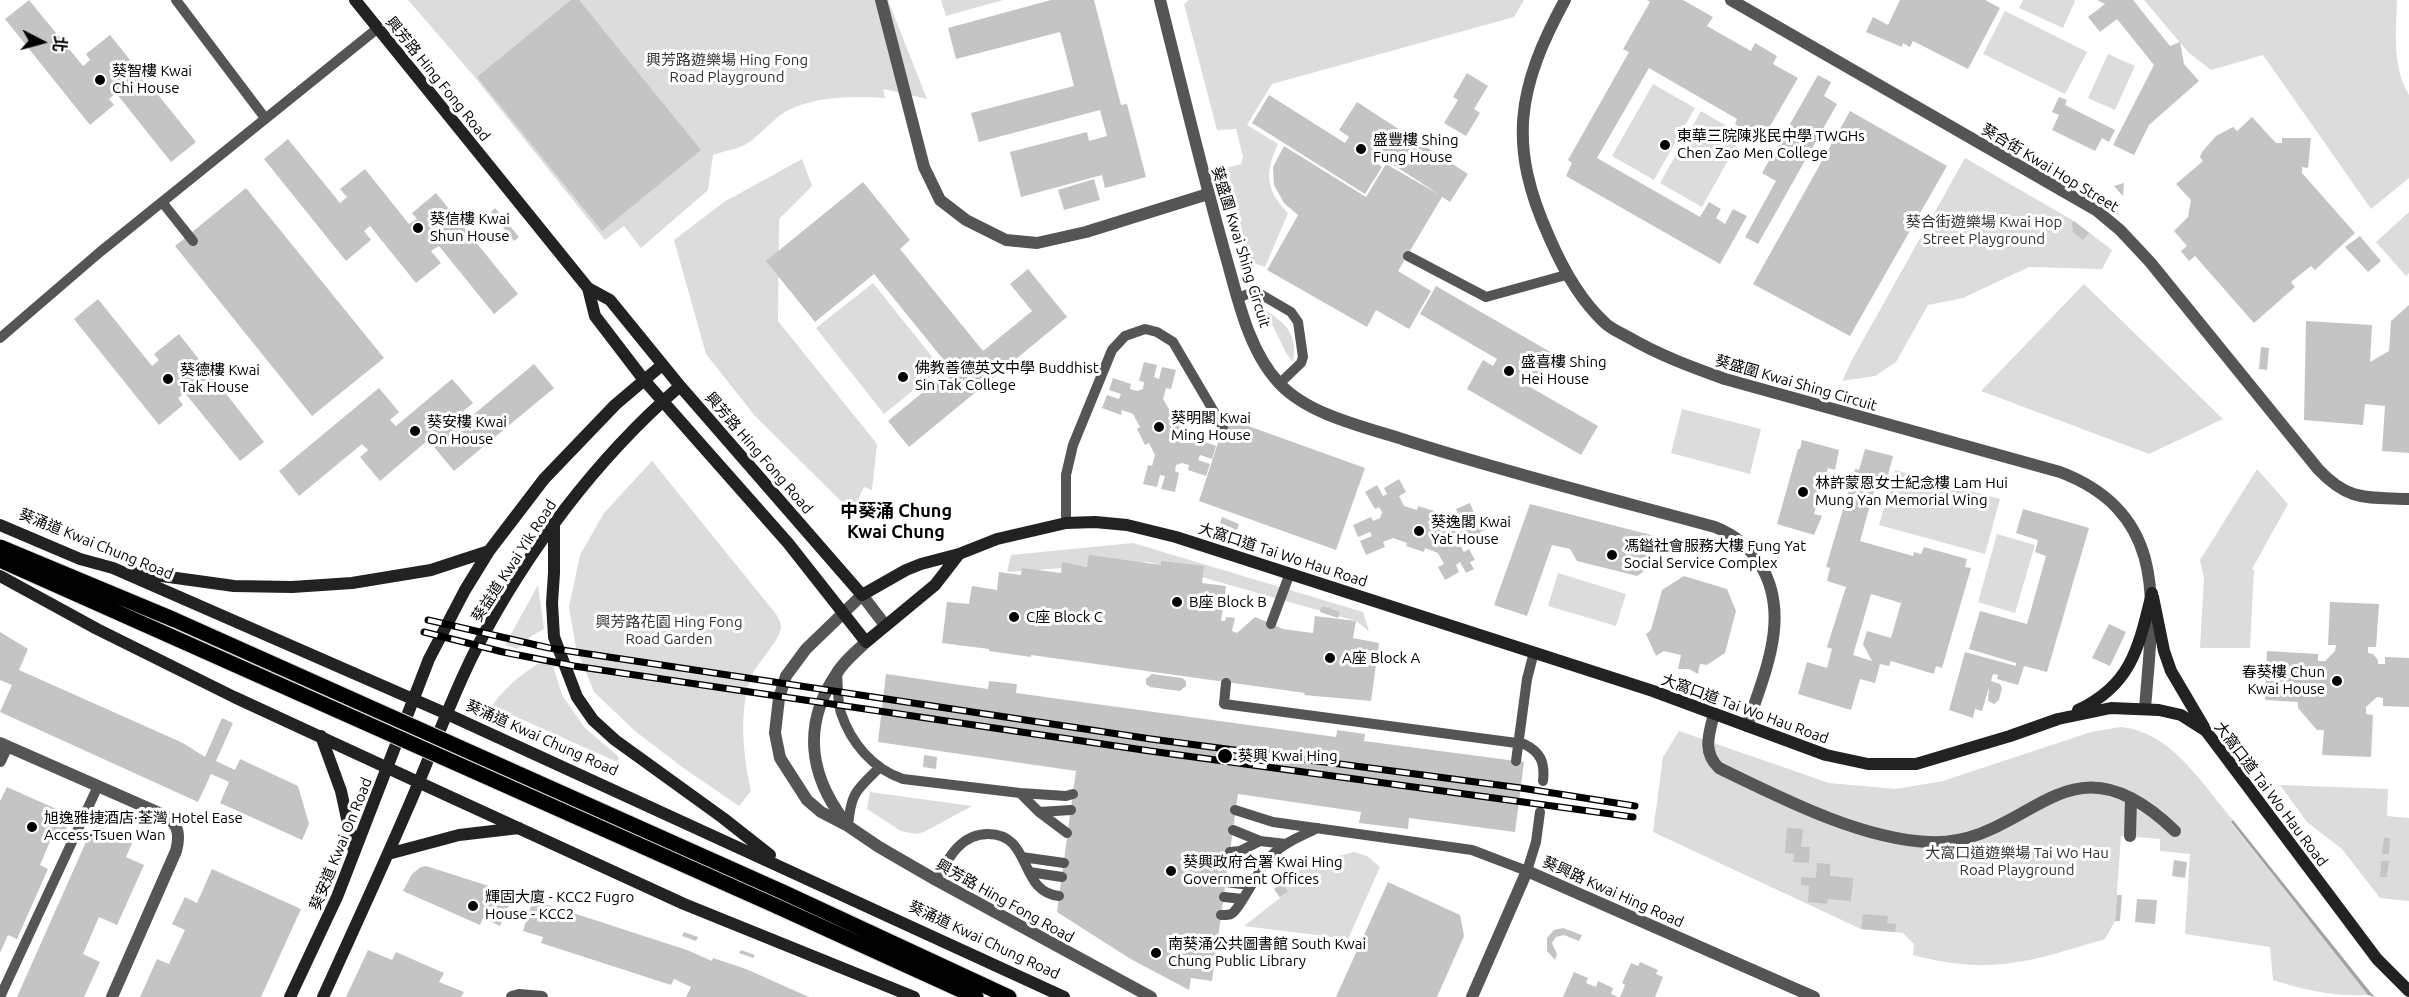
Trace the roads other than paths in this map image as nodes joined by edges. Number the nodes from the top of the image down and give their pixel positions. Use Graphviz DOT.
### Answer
graph roads {
  1 [pos="176,0"];
  2 [pos="355,0"];
  3 [pos="881,0"];
  4 [pos="1160,0"];
  5 [pos="1565,0"];
  6 [pos="1731,0"];
  7 [pos="378,28"];
  8 [pos="265,118"];
  9 [pos="1208,194"];
  10 [pos="162,202"];
  11 [pos="193,241"];
  12 [pos="1408,256"];
  13 [pos="1566,275"];
  14 [pos="588,288"];
  15 [pos="1238,298"];
  16 [pos="0,338"];
  17 [pos="662,365"];
  18 [pos="644,380"];
  19 [pos="1279,384"];
  20 [pos="680,386"];
  21 [pos="662,402"];
  22 [pos="1223,428"];
  23 [pos="2409,499"];
  24 [pos="1066,522"];
  25 [pos="554,524"];
  26 [pos="0,525"];
  27 [pos="0,547"];
  28 [pos="489,551"];
  29 [pos="959,554"];
  30 [pos="0,560"];
  31 [pos="113,568"];
  32 [pos="1290,573"];
  33 [pos="0,576"];
  34 [pos="2152,593"];
  35 [pos="862,596"];
  36 [pos="841,613"];
  37 [pos="1271,624"];
  38 [pos="885,625"];
  39 [pos="866,642"];
  40 [pos="1534,652"];
  41 [pos="837,672"];
  42 [pos="1226,683"];
  43 [pos="412,699"];
  44 [pos="2145,709"];
  45 [pos="447,714"];
  46 [pos="1714,714"];
  47 [pos="2058,718"];
  48 [pos="1747,726"];
  49 [pos="2206,730"];
  50 [pos="321,736"];
  51 [pos="4,744"];
  52 [pos="0,761"];
  53 [pos="1515,761"];
  54 [pos="388,767"];
  55 [pos="879,768"];
  56 [pos="1543,781"];
  57 [pos="419,782"];
  58 [pos="98,786"];
  59 [pos="1020,793"];
  60 [pos="1073,794"];
  61 [pos="2132,798"];
  62 [pos="1071,810"];
  63 [pos="1235,810"];
  64 [pos="1039,812"];
  65 [pos="1540,812"];
  66 [pos="848,826"];
  67 [pos="520,828"];
  68 [pos="1318,828"];
  69 [pos="1233,830"];
  70 [pos="2175,831"];
  71 [pos="1067,833"];
  72 [pos="2130,836"];
  73 [pos="1260,841"];
  74 [pos="1286,844"];
  75 [pos="1230,852"];
  76 [pos="355,853"];
  77 [pos="388,854"];
  78 [pos="1022,857"];
  79 [pos="1064,863"];
  80 [pos="783,867"];
  81 [pos="1527,871"];
  82 [pos="1029,872"];
  83 [pos="1062,877"];
  84 [pos="936,880"];
  85 [pos="1226,882"];
  86 [pos="1249,885"];
  87 [pos="1059,896"];
  88 [pos="1224,897"];
  89 [pos="1243,899"];
  90 [pos="1221,915"];
  91 [pos="2409,991"];
  92 [pos="0,997"];
  93 [pos="112,997"];
  94 [pos="290,997"];
  95 [pos="323,997"];
  96 [pos="512,997"];
  97 [pos="542,997"];
  98 [pos="914,997"];
  99 [pos="976,997"];
  100 [pos="1009,997"];
  101 [pos="1064,997"];
  102 [pos="1150,997"];
  103 [pos="1472,997"];
  104 [pos="1814,997"];
  1 -- 8 [label="lane"];
  2 -- 7 [label="main road, 興芳路 Hing Fong Road"];
  3 -- 9 [label="street"];
  4 -- 9 [label="street, 葵盛圍 Kwai Shing Circuit"];
  5 -- 13 [label="street, 葵盛圍 Kwai Shing Circuit"];
  6 -- 23 [label="street, 葵合街 Kwai Hop Street"];
  7 -- 8 [label="lane"];
  7 -- 14 [label="main road, 興芳路 Hing Fong Road"];
  8 -- 10 [label="lane"];
  9 -- 15 [label="street, 葵盛圍 Kwai Shing Circuit"];
  10 -- 11 [label="lane"];
  10 -- 16 [label="lane"];
  12 -- 13 [label="lane"];
  13 -- 34 [label="street, 葵盛圍 Kwai Shing Circuit"];
  14 -- 17 [label="main road, 興芳路 Hing Fong Road"];
  14 -- 18 [label="main road, 興芳路 Hing Fong Road"];
  15 -- 19 [label="street, 葵盛圍 Kwai Shing Circuit"];
  15 -- 19 [label="lane"];
  17 -- 18 [label="main road, 葵益道 Kwai Yik Road"];
  17 -- 20 [label="main road, 興芳路 Hing Fong Road"];
  18 -- 21 [label="main road, 興芳路 Hing Fong Road"];
  18 -- 28 [label="main road, 葵益道 Kwai Yik Road"];
  19 -- 48 [label="street, 葵盛圍 Kwai Shing Circuit"];
  20 -- 21 [label="main road, 葵益道 Kwai Yik Road"];
  20 -- 35 [label="main road, 興芳路 Hing Fong Road"];
  21 -- 25 [label="main road, 葵益道 Kwai Yik Road"];
  21 -- 36 [label="main road, 興芳路 Hing Fong Road"];
  22 -- 24 [label="lane"];
  24 -- 29 [label="main road, 大窩口道 Tai Wo Hau Road"];
  24 -- 32 [label="main road, 大窩口道 Tai Wo Hau Road"];
  25 -- 45 [label="main road, 葵益道 Kwai Yik Road"];
  25 -- 80 [label="main road"];
  26 -- 31 [label="main road, 葵涌道 Kwai Chung Road"];
  27 -- 100 [label="main road, bridge"];
  28 -- 31 [label="main road"];
  28 -- 43 [label="main road, 葵益道 Kwai Yik Road"];
  29 -- 35 [label="main road, 大窩口道 Tai Wo Hau Road"];
  29 -- 38 [label="main road"];
  30 -- 99 [label="main road, bridge"];
  31 -- 43 [label="main road, 葵涌道 Kwai Chung Road"];
  32 -- 37 [label="lane"];
  32 -- 40 [label="main road, 大窩口道 Tai Wo Hau Road"];
  33 -- 50 [label="main road"];
  34 -- 44 [label="street, 葵盛圍 Kwai Shing Circuit"];
  34 -- 47 [label="main road"];
  34 -- 49 [label="main road"];
  35 -- 36 [label="street"];
  35 -- 38 [label="street, 興芳路 Hing Fong Road"];
  36 -- 39 [label="main road, 興芳路 Hing Fong Road"];
  36 -- 66 [label="street, 興芳路 Hing Fong Road"];
  38 -- 39 [label="main road, 興芳路 Hing Fong Road"];
  39 -- 41 [label="street, 興芳路 Hing Fong Road"];
  40 -- 46 [label="main road, 大窩口道 Tai Wo Hau Road"];
  40 -- 53 [label="lane, bridge"];
  41 -- 55 [label="lane"];
  41 -- 66 [label="street, 興芳路 Hing Fong Road"];
  42 -- 56 [label="lane"];
  43 -- 45 [label="main road, 葵涌道 Kwai Chung Road"];
  43 -- 54 [label="main road, 葵安道 Kwai On Road"];
  44 -- 47 [label="main road, 大窩口道 Tai Wo Hau Road"];
  44 -- 49 [label="main road, 大窩口道 Tai Wo Hau Road"];
  45 -- 57 [label="main road, 葵益道 Kwai Yik Road"];
  45 -- 80 [label="main road, 葵涌道 Kwai Chung Road"];
  46 -- 48 [label="main road, 大窩口道 Tai Wo Hau Road"];
  46 -- 61 [label="street"];
  47 -- 48 [label="main road, 大窩口道 Tai Wo Hau Road"];
  49 -- 91 [label="main road, 大窩口道 Tai Wo Hau Road"];
  50 -- 54 [label="main road"];
  50 -- 76 [label="main road"];
  51 -- 52 [label="street"];
  51 -- 58 [label="street"];
  54 -- 57 [label="main road"];
  54 -- 76 [label="main road, 葵安道 Kwai On Road"];
  55 -- 59 [label="lane"];
  55 -- 66 [label="lane"];
  57 -- 67 [label="main road"];
  57 -- 77 [label="main road"];
  58 -- 92 [label="lane"];
  58 -- 93 [label="street"];
  59 -- 60 [label="lane"];
  59 -- 64 [label="lane"];
  61 -- 70 [label="street"];
  61 -- 72 [label="street"];
  62 -- 64 [label="lane"];
  63 -- 68 [label="lane"];
  64 -- 71 [label="lane"];
  65 -- 81 [label="lane"];
  66 -- 84 [label="street, 興芳路 Hing Fong Road"];
  67 -- 77 [label="main road"];
  67 -- 98 [label="main road"];
  68 -- 74 [label="lane"];
  68 -- 81 [label="lane"];
  69 -- 73 [label="lane"];
  73 -- 74 [label="lane"];
  73 -- 75 [label="lane"];
  74 -- 86 [label="lane"];
  76 -- 94 [label="main road, 葵安道 Kwai On Road"];
  77 -- 95 [label="main road"];
  78 -- 79 [label="lane"];
  78 -- 82 [label="lane"];
  78 -- 84 [label="lane"];
  80 -- 101 [label="main road, 葵涌道 Kwai Chung Road"];
  81 -- 103 [label="street, 葵興路 Kwai Hing Road"];
  81 -- 104 [label="street, 葵興路 Kwai Hing Road"];
  82 -- 83 [label="lane"];
  82 -- 87 [label="lane"];
  84 -- 102 [label="street, 興芳路 Hing Fong Road"];
  85 -- 86 [label="lane"];
  86 -- 89 [label="lane"];
  88 -- 89 [label="lane"];
  89 -- 90 [label="lane"];
  96 -- 97 [label="street"];
}
